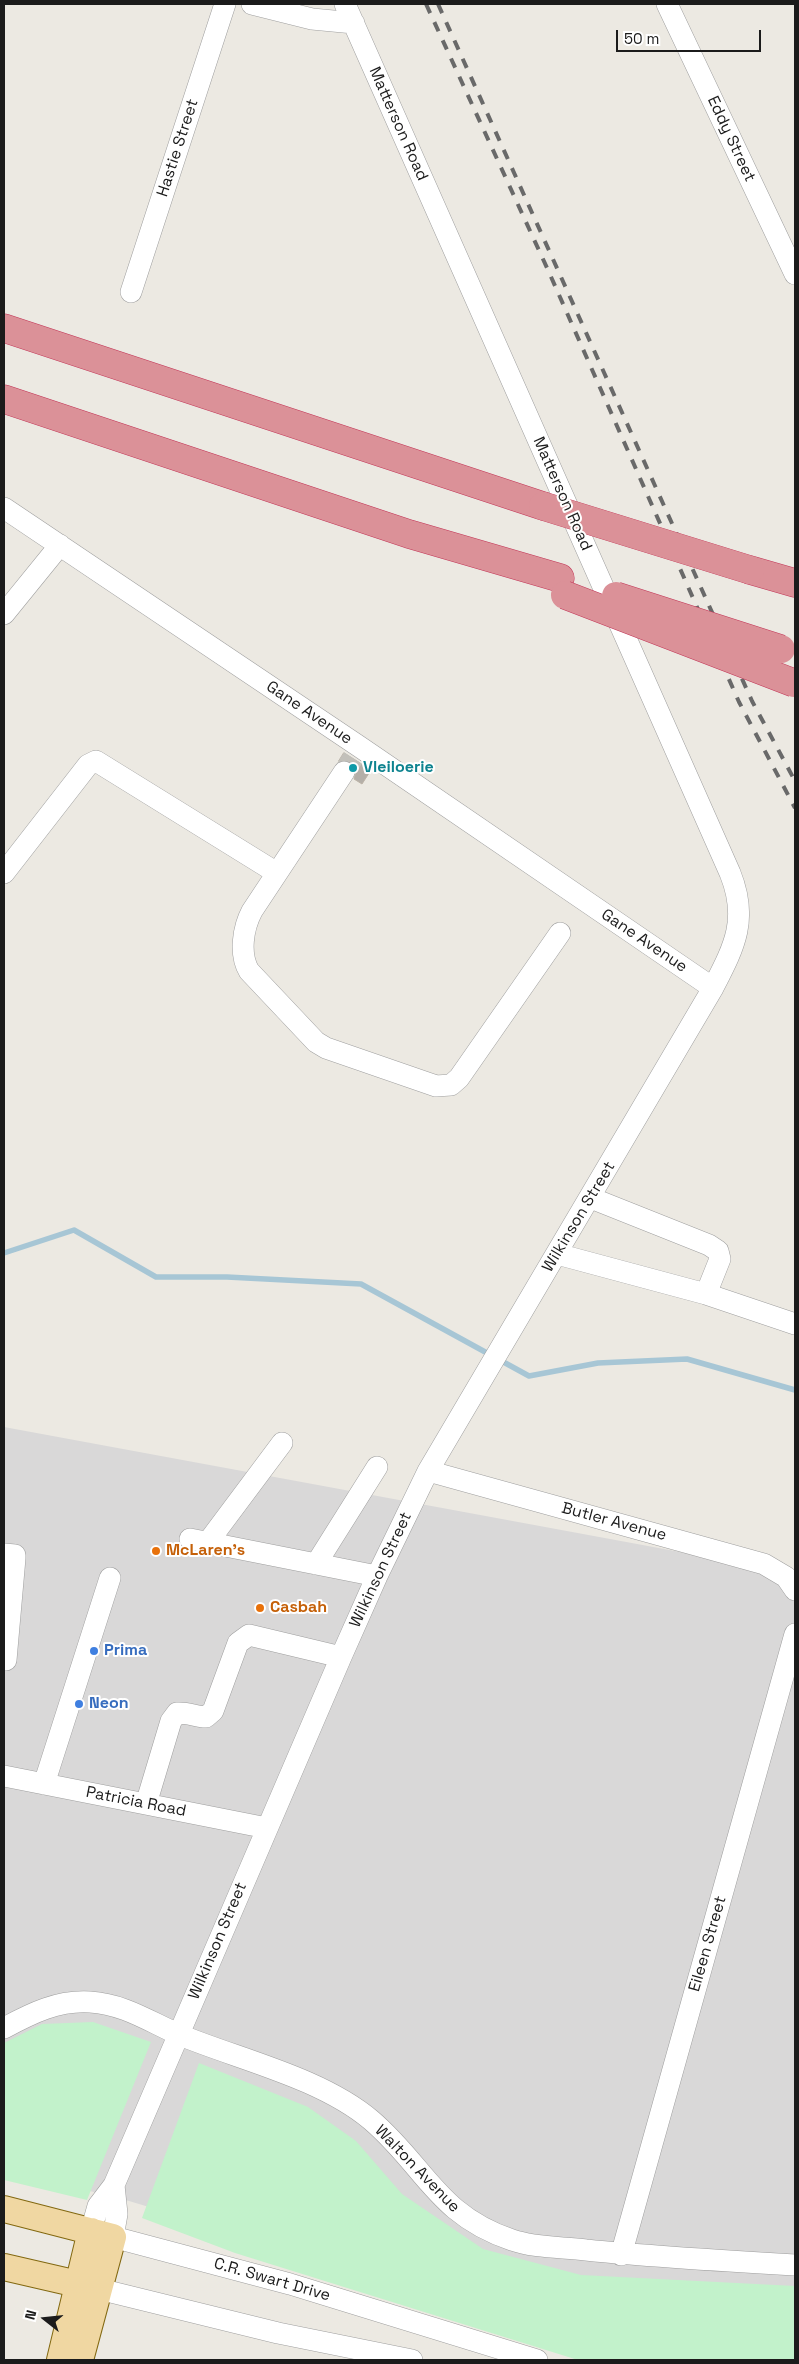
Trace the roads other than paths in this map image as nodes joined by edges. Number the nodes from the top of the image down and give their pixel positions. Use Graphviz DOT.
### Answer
graph roads {
  1 [pos="225,4"];
  2 [pos="252,4"];
  3 [pos="345,4"];
  4 [pos="667,4"];
  5 [pos="354,23"];
  6 [pos="795,274"];
  7 [pos="131,292"];
  8 [pos="4,328"];
  9 [pos="4,399"];
  10 [pos="4,508"];
  11 [pos="60,545"];
  12 [pos="795,583"];
  13 [pos="563,587"];
  14 [pos="4,614"];
  15 [pos="788,652"];
  16 [pos="794,683"];
  17 [pos="352,759"];
  18 [pos="4,873"];
  19 [pos="277,873"];
  20 [pos="560,933"];
  21 [pos="712,988"];
  22 [pos="591,1198"];
  23 [pos="557,1254"];
  24 [pos="706,1294"];
  25 [pos="795,1324"];
  26 [pos="282,1443"];
  27 [pos="377,1467"];
  28 [pos="428,1472"];
  29 [pos="4,1554"];
  30 [pos="316,1564"];
  31 [pos="377,1576"];
  32 [pos="110,1578"];
  33 [pos="794,1588"];
  34 [pos="795,1634"];
  35 [pos="341,1657"];
  36 [pos="6,1660"];
  37 [pos="4,1776"];
  38 [pos="44,1784"];
  39 [pos="146,1804"];
  40 [pos="267,1828"];
  41 [pos="4,2028"];
  42 [pos="179,2034"];
  43 [pos="4,2209"];
  44 [pos="102,2234"];
  45 [pos="621,2255"];
  46 [pos="795,2265"];
  47 [pos="4,2267"];
  48 [pos="89,2287"];
  49 [pos="60,2360"];
  50 [pos="80,2360"];
  51 [pos="412,2360"];
  52 [pos="537,2360"];
  1 -- 7 [label="street, Hastie Street"];
  2 -- 5 [label="street"];
  3 -- 5 [label="street, Matterson Road"];
  4 -- 6 [label="street, Eddy Street"];
  5 -- 21 [label="street, Matterson Road"];
  8 -- 12 [label="highway, bridge"];
  9 -- 13 [label="highway"];
  10 -- 11 [label="street, Gane Avenue"];
  11 -- 14 [label="street"];
  11 -- 17 [label="street, Gane Avenue"];
  13 -- 15 [label="highway, bridge"];
  13 -- 16 [label="highway, bridge"];
  17 -- 19 [label="street"];
  17 -- 21 [label="street, Gane Avenue"];
  18 -- 19 [label="street"];
  19 -- 20 [label="street"];
  21 -- 22 [label="street, Wilkinson Street"];
  22 -- 23 [label="street, Wilkinson Street"];
  22 -- 24 [label="street"];
  23 -- 24 [label="street"];
  23 -- 28 [label="street, Wilkinson Street"];
  24 -- 25 [label="street"];
  26 -- 30 [label="street"];
  27 -- 30 [label="street"];
  28 -- 31 [label="street, Wilkinson Street"];
  28 -- 33 [label="street, Butler Avenue"];
  29 -- 36 [label="street"];
  30 -- 31 [label="street"];
  31 -- 35 [label="street, Wilkinson Street"];
  32 -- 38 [label="street"];
  34 -- 45 [label="street, Eileen Street"];
  35 -- 39 [label="street"];
  35 -- 40 [label="street, Wilkinson Street"];
  37 -- 38 [label="street, Patricia Road"];
  38 -- 39 [label="street, Patricia Road"];
  39 -- 40 [label="street, Patricia Road"];
  40 -- 42 [label="street, Wilkinson Street"];
  41 -- 42 [label="street, Walton Avenue"];
  42 -- 44 [label="street, Wilkinson Street"];
  42 -- 45 [label="street, Walton Avenue"];
  43 -- 44 [label="main road, C.R. Swart Drive"];
  44 -- 48 [label="main road"];
  44 -- 52 [label="street, C.R. Swart Drive"];
  45 -- 46 [label="street, Walton Avenue"];
  47 -- 48 [label="main road"];
  48 -- 49 [label="main road"];
  48 -- 50 [label="main road"];
  48 -- 51 [label="street"];
}
